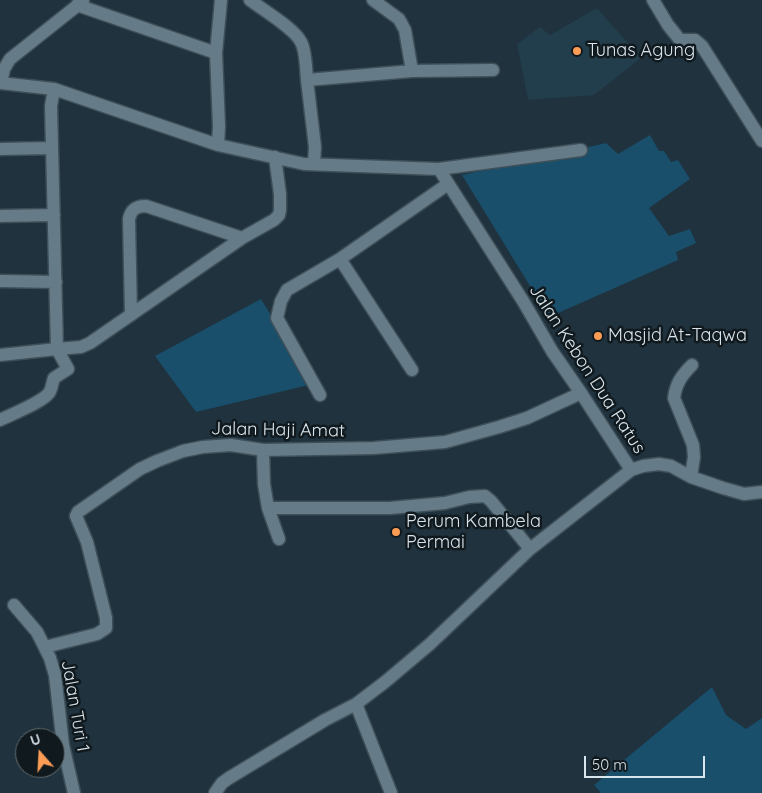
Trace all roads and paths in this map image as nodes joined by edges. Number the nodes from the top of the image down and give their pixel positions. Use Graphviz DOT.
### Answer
graph roads {
  1 [pos="221,0"];
  2 [pos="250,0"];
  3 [pos="373,0"];
  4 [pos="653,0"];
  5 [pos="81,3"];
  6 [pos="216,53"];
  7 [pos="493,70"];
  8 [pos="412,71"];
  9 [pos="307,80"];
  10 [pos="1,83"];
  11 [pos="54,88"];
  12 [pos="762,141"];
  13 [pos="218,145"];
  14 [pos="52,148"];
  15 [pos="0,149"];
  16 [pos="582,150"];
  17 [pos="275,157"];
  18 [pos="314,164"];
  19 [pos="439,170"];
  20 [pos="448,184"];
  21 [pos="54,215"];
  22 [pos="0,216"];
  23 [pos="242,238"];
  24 [pos="340,258"];
  25 [pos="0,282"];
  26 [pos="56,282"];
  27 [pos="131,314"];
  28 [pos="58,349"];
  29 [pos="1,355"];
  30 [pos="692,365"];
  31 [pos="412,370"];
  32 [pos="581,393"];
  33 [pos="320,395"];
  34 [pos="0,420"];
  35 [pos="263,454"];
  36 [pos="631,470"];
  37 [pos="691,477"];
  38 [pos="762,492"];
  39 [pos="268,508"];
  40 [pos="279,539"];
  41 [pos="530,549"];
  42 [pos="14,605"];
  43 [pos="45,647"];
  44 [pos="356,704"];
  45 [pos="74,793"];
  46 [pos="215,793"];
  47 [pos="391,793"];
  1 -- 6 [label="street"];
  2 -- 9 [label="street"];
  3 -- 8 [label="street"];
  4 -- 12 [label="street"];
  5 -- 6 [label="street"];
  5 -- 10 [label="street"];
  6 -- 13 [label="street"];
  7 -- 8 [label="street"];
  8 -- 9 [label="street"];
  9 -- 18 [label="street"];
  10 -- 11 [label="street"];
  11 -- 13 [label="street"];
  11 -- 14 [label="street"];
  13 -- 17 [label="street"];
  14 -- 15 [label="street"];
  14 -- 21 [label="street"];
  16 -- 19 [label="street"];
  17 -- 18 [label="street"];
  17 -- 23 [label="street"];
  18 -- 19 [label="street"];
  19 -- 20 [label="street, Jalan Kebon Dua Ratus"];
  20 -- 24 [label="street"];
  20 -- 32 [label="street, Jalan Kebon Dua Ratus"];
  21 -- 22 [label="street"];
  21 -- 26 [label="street"];
  23 -- 27 [label="street"];
  23 -- 27 [label="street"];
  24 -- 31 [label="street"];
  24 -- 33 [label="street"];
  25 -- 26 [label="street"];
  26 -- 28 [label="street"];
  27 -- 28 [label="street"];
  28 -- 29 [label="street"];
  28 -- 34 [label="street"];
  30 -- 37 [label="street"];
  32 -- 35 [label="street, Jalan Haji Amat"];
  32 -- 36 [label="street, Jalan Kebon Dua Ratus"];
  35 -- 39 [label="street"];
  35 -- 43 [label="street, Jalan Haji Amat"];
  36 -- 37 [label="street, Jalan Kebon Dua Ratus"];
  36 -- 41 [label="street"];
  37 -- 38 [label="street, Jalan Kebon Dua Ratus"];
  39 -- 40 [label="street"];
  39 -- 41 [label="street"];
  41 -- 44 [label="street"];
  42 -- 43 [label="street, Jalan Turi 1"];
  43 -- 45 [label="street, Jalan Turi 1"];
  44 -- 46 [label="street"];
  44 -- 47 [label="street"];
}
